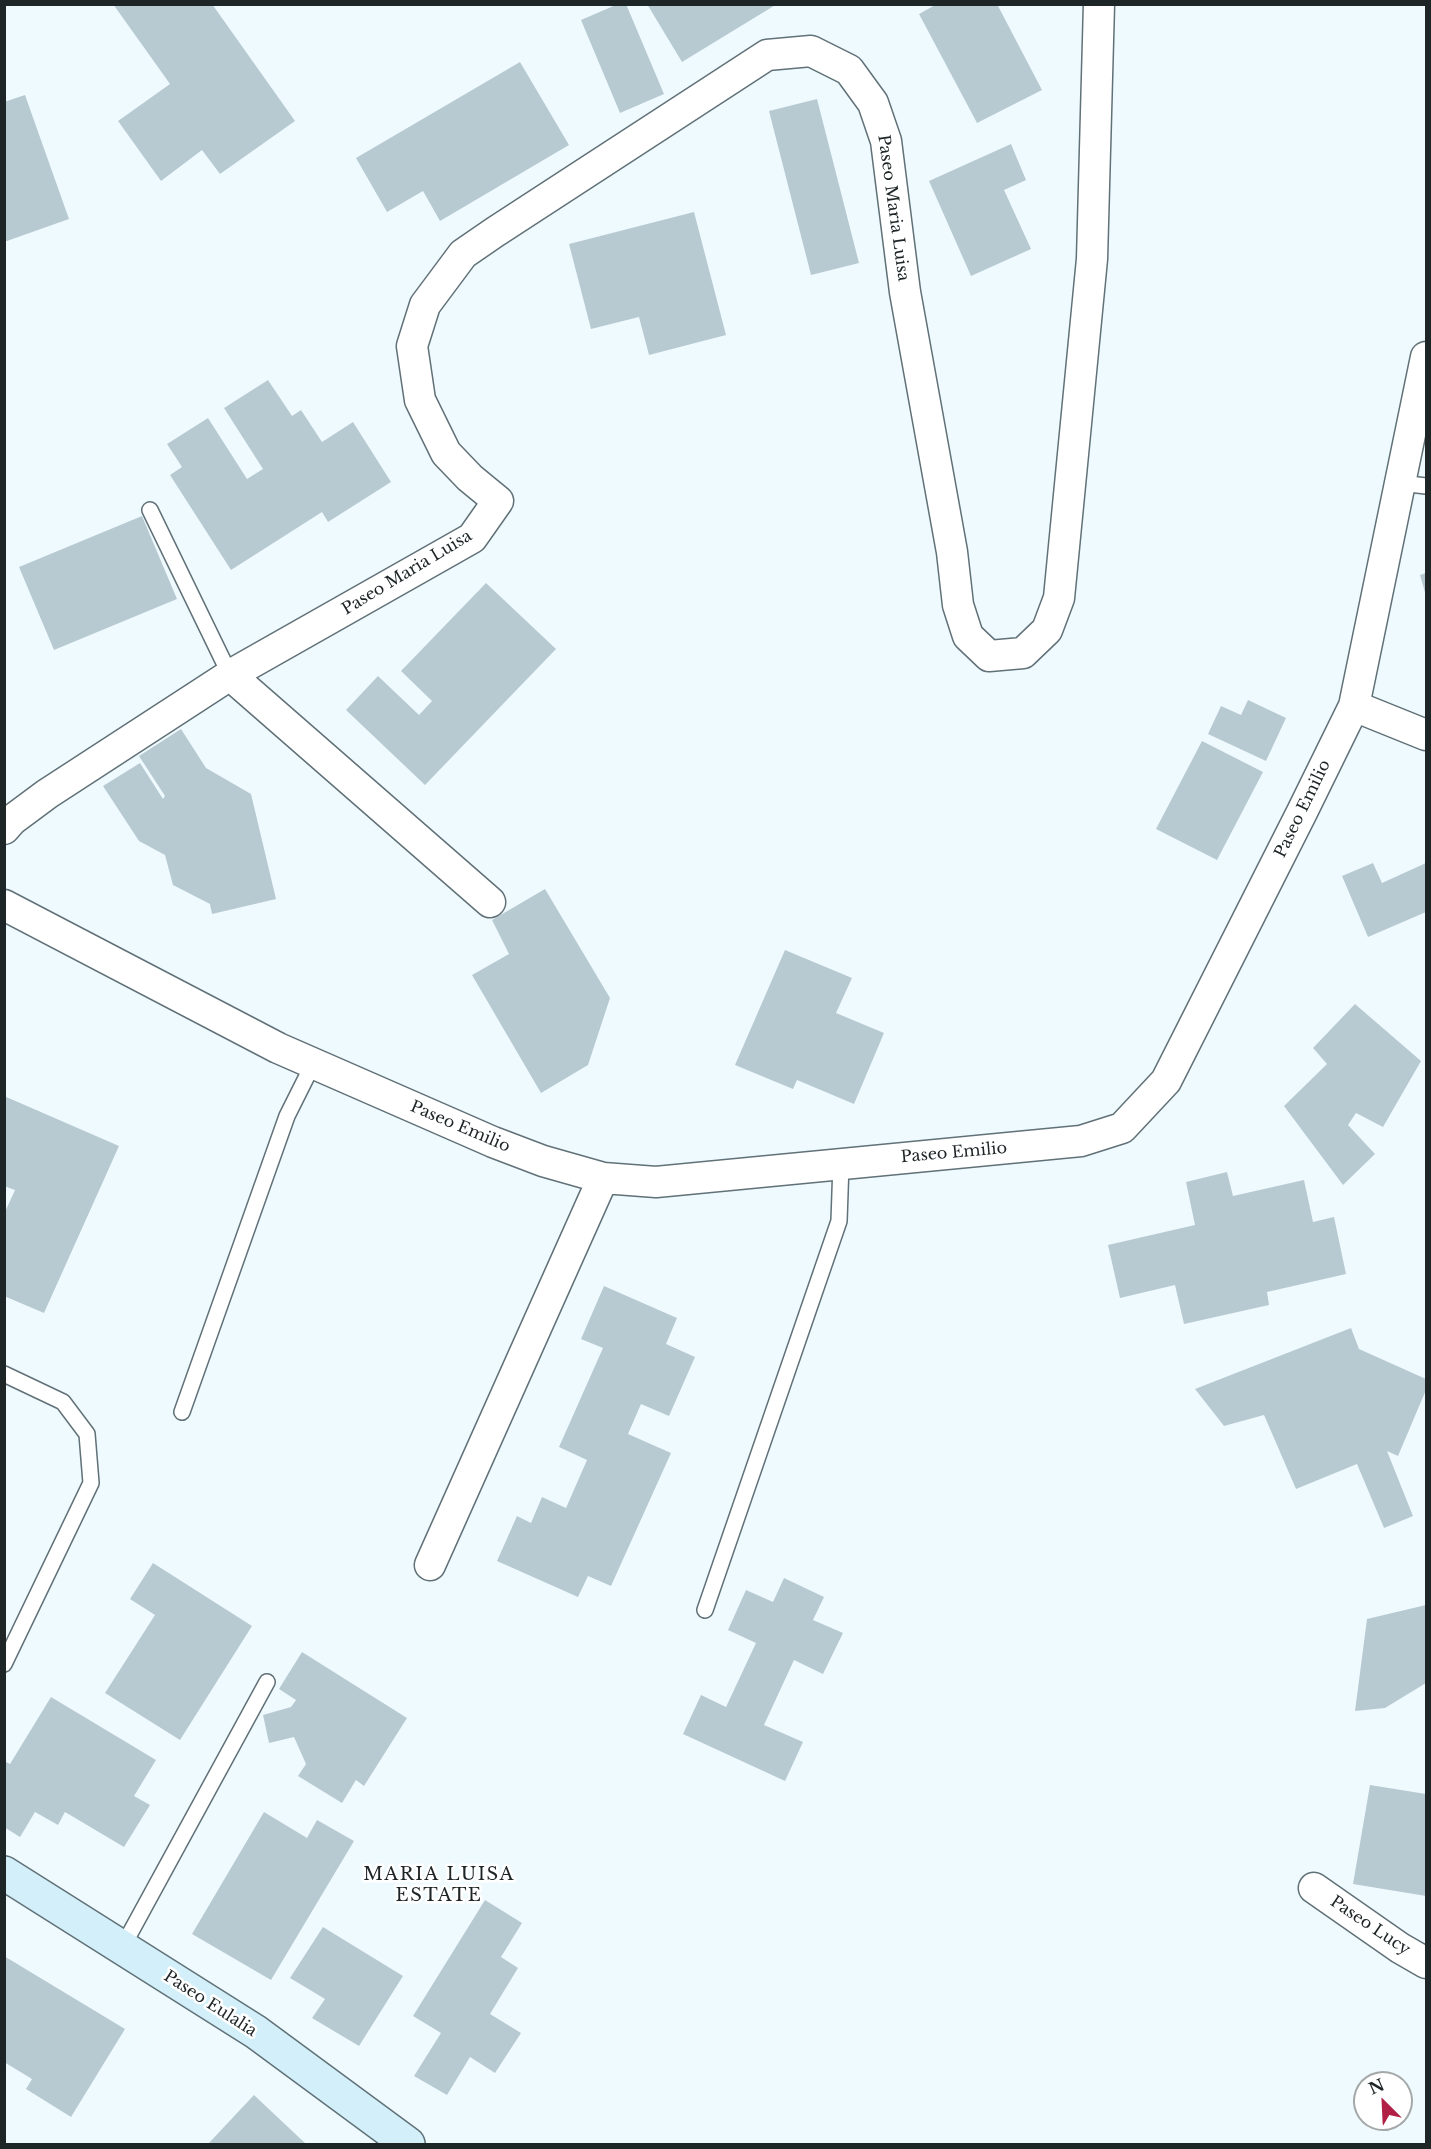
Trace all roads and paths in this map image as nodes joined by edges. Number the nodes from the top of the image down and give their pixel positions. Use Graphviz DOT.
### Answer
graph roads {
  1 [pos="1099,4"];
  2 [pos="1426,357"];
  3 [pos="1413,484"];
  4 [pos="150,510"];
  5 [pos="230,675"];
  6 [pos="1354,705"];
  7 [pos="1426,735"];
  8 [pos="4,829"];
  9 [pos="490,902"];
  10 [pos="4,905"];
  11 [pos="314,1064"];
  12 [pos="842,1164"];
  13 [pos="603,1178"];
  14 [pos="4,1374"];
  15 [pos="182,1412"];
  16 [pos="430,1565"];
  17 [pos="705,1610"];
  18 [pos="4,1664"];
  19 [pos="267,1682"];
  20 [pos="4,1873"];
  21 [pos="1314,1888"];
  22 [pos="122,1948"];
  23 [pos="1426,1963"];
  24 [pos="408,2145"];
  1 -- 5 [label="street, Paseo Maria Luisa"];
  2 -- 3 [label="street, Paseo Emilio"];
  3 -- 6 [label="street, Paseo Emilio"];
  4 -- 5 [label="lane"];
  5 -- 8 [label="street, Paseo Maria Luisa"];
  5 -- 9 [label="street"];
  6 -- 7 [label="street"];
  6 -- 12 [label="street, Paseo Emilio"];
  10 -- 11 [label="street, Paseo Emilio"];
  11 -- 13 [label="street, Paseo Emilio"];
  11 -- 15 [label="lane"];
  12 -- 13 [label="street, Paseo Emilio"];
  12 -- 17 [label="lane"];
  13 -- 16 [label="street"];
  14 -- 18 [label="lane"];
  19 -- 22 [label="lane"];
  20 -- 22 [label="street, Paseo Eulalia"];
  21 -- 23 [label="street, Paseo Lucy"];
  22 -- 24 [label="street, Paseo Eulalia"];
}
